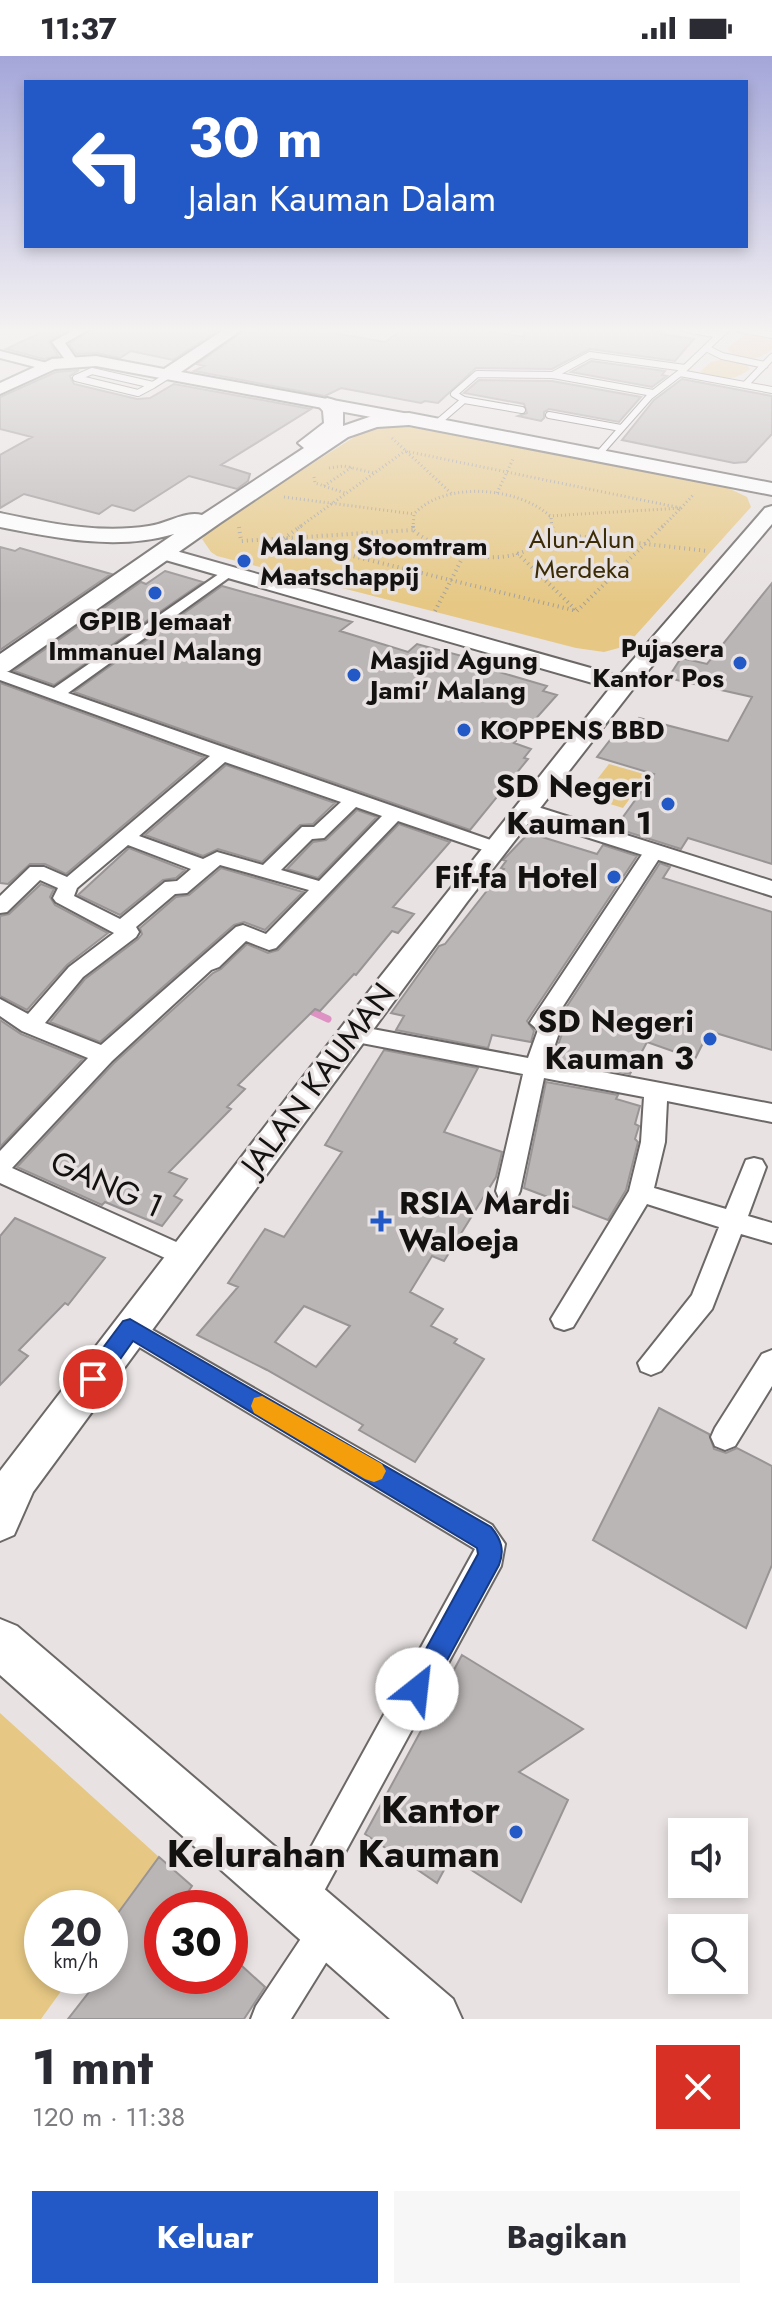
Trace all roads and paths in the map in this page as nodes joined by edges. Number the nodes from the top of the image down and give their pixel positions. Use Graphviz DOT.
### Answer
graph roads {
  1 [pos="333,421"];
  2 [pos="382,421"];
  3 [pos="418,421"];
  4 [pos="440,421"];
  5 [pos="580,421"];
  6 [pos="628,421"];
  7 [pos="436,424"];
  8 [pos="621,428"];
  9 [pos="385,432"];
  10 [pos="519,447"];
  11 [pos="405,451"];
  12 [pos="598,455"];
  13 [pos="352,467"];
  14 [pos="507,472"];
  15 [pos="375,473"];
  16 [pos="323,487"];
  17 [pos="772,489"];
  18 [pos="346,493"];
  19 [pos="497,493"];
  20 [pos="452,494"];
  21 [pos="277,496"];
  22 [pos="332,504"];
  23 [pos="681,508"];
  24 [pos="772,512"];
  25 [pos="414,514"];
  26 [pos="549,516"];
  27 [pos="214,519"];
  28 [pos="0,520"];
  29 [pos="49,530"];
  30 [pos="413,530"];
  31 [pos="550,533"];
  32 [pos="283,539"];
  33 [pos="644,544"];
  34 [pos="708,551"];
  35 [pos="162,553"];
  36 [pos="517,553"];
  37 [pos="464,555"];
  38 [pos="229,571"];
  39 [pos="451,580"];
  40 [pos="577,611"];
  41 [pos="434,613"];
  42 [pos="0,666"];
  43 [pos="0,674"];
  44 [pos="625,685"];
  45 [pos="56,694"];
  46 [pos="222,755"];
  47 [pos="353,800"];
  48 [pos="525,810"];
  49 [pos="394,814"];
  50 [pos="125,837"];
  51 [pos="495,848"];
  52 [pos="654,851"];
  53 [pos="205,867"];
  54 [pos="266,873"];
  55 [pos="323,888"];
  56 [pos="67,889"];
  57 [pos="772,889"];
  58 [pos="0,907"];
  59 [pos="125,926"];
  60 [pos="0,1006"];
  61 [pos="30,1026"];
  62 [pos="351,1033"];
  63 [pos="104,1055"];
  64 [pos="535,1069"];
  65 [pos="656,1090"];
  66 [pos="772,1113"];
  67 [pos="0,1166"];
  68 [pos="754,1167"];
  69 [pos="0,1173"];
  70 [pos="508,1191"];
  71 [pos="641,1193"];
  72 [pos="735,1221"];
  73 [pos="772,1233"];
  74 [pos="185,1257"];
  75 [pos="564,1319"];
  76 [pos="130,1328"];
  77 [pos="772,1362"];
  78 [pos="651,1363"];
  79 [pos="725,1437"];
  80 [pos="9,1488"];
  81 [pos="0,1522"];
  82 [pos="0,1643"];
  83 [pos="314,1916"];
  84 [pos="269,2019"];
  85 [pos="433,2019"];
  1 -- 27 [label="main road"];
  2 -- 27 [label="main road"];
  3 -- 7 [label="main road"];
  4 -- 7 [label="lane"];
  5 -- 8 [label="lane"];
  6 -- 8 [label="lane"];
  7 -- 12 [label="main road"];
  8 -- 12 [label="lane"];
  9 -- 11 [label="path"];
  10 -- 14 [label="path"];
  11 -- 14 [label="path"];
  11 -- 15 [label="path"];
  11 -- 20 [label="path"];
  12 -- 17 [label="main road"];
  13 -- 15 [label="path"];
  13 -- 16 [label="path"];
  13 -- 16 [label="path"];
  14 -- 19 [label="path"];
  14 -- 23 [label="path"];
  15 -- 18 [label="path"];
  16 -- 18 [label="path"];
  18 -- 22 [label="path"];
  19 -- 20 [label="path"];
  19 -- 26 [label="path"];
  20 -- 25 [label="path"];
  21 -- 22 [label="path"];
  22 -- 25 [label="path"];
  22 -- 32 [label="path"];
  23 -- 26 [label="path"];
  23 -- 33 [label="path"];
  24 -- 44 [label="main road, JALAN KAUMAN"];
  25 -- 30 [label="path"];
  26 -- 31 [label="path"];
  27 -- 29 [label="main road"];
  27 -- 32 [label="path"];
  27 -- 35 [label="main road"];
  28 -- 29 [label="main road"];
  29 -- 35 [label="main road"];
  30 -- 32 [label="path"];
  30 -- 37 [label="path"];
  31 -- 33 [label="path"];
  31 -- 36 [label="path"];
  32 -- 39 [label="path"];
  33 -- 34 [label="path"];
  33 -- 40 [label="path"];
  35 -- 38 [label="main road"];
  35 -- 42 [label="main road"];
  36 -- 37 [label="path"];
  36 -- 40 [label="path"];
  37 -- 39 [label="path"];
  38 -- 44 [label="main road"];
  38 -- 45 [label="street"];
  39 -- 40 [label="path"];
  39 -- 41 [label="path"];
  43 -- 45 [label="street"];
  44 -- 48 [label="main road, JALAN KAUMAN"];
  45 -- 46 [label="street"];
  46 -- 47 [label="street"];
  46 -- 50 [label="street"];
  47 -- 49 [label="street"];
  47 -- 54 [label="street"];
  48 -- 51 [label="main road, JALAN KAUMAN"];
  48 -- 52 [label="street"];
  49 -- 51 [label="street"];
  49 -- 55 [label="street"];
  50 -- 53 [label="street"];
  50 -- 56 [label="street"];
  51 -- 62 [label="main road, JALAN KAUMAN"];
  52 -- 57 [label="street"];
  52 -- 64 [label="street"];
  53 -- 54 [label="street"];
  53 -- 59 [label="street"];
  54 -- 55 [label="street"];
  55 -- 63 [label="street"];
  56 -- 58 [label="street"];
  56 -- 59 [label="street"];
  59 -- 61 [label="street"];
  60 -- 61 [label="street"];
  61 -- 63 [label="street"];
  62 -- 64 [label="street"];
  62 -- 74 [label="main road, JALAN KAUMAN"];
  63 -- 67 [label="street"];
  64 -- 65 [label="street"];
  64 -- 70 [label="street"];
  65 -- 66 [label="street"];
  65 -- 71 [label="street"];
  68 -- 72 [label="street"];
  69 -- 74 [label="street, GANG 1"];
  71 -- 72 [label="street"];
  71 -- 75 [label="street"];
  72 -- 73 [label="street"];
  72 -- 78 [label="street"];
  74 -- 76 [label="main road, JALAN KAUMAN"];
  76 -- 80 [label="main road, JALAN KAUMAN"];
  76 -- 83 [label="street"];
  77 -- 79 [label="street"];
  80 -- 81 [label="main road, JALAN KAUMAN"];
  82 -- 83 [label="main road"];
  83 -- 84 [label="street"];
  83 -- 85 [label="main road"];
}
